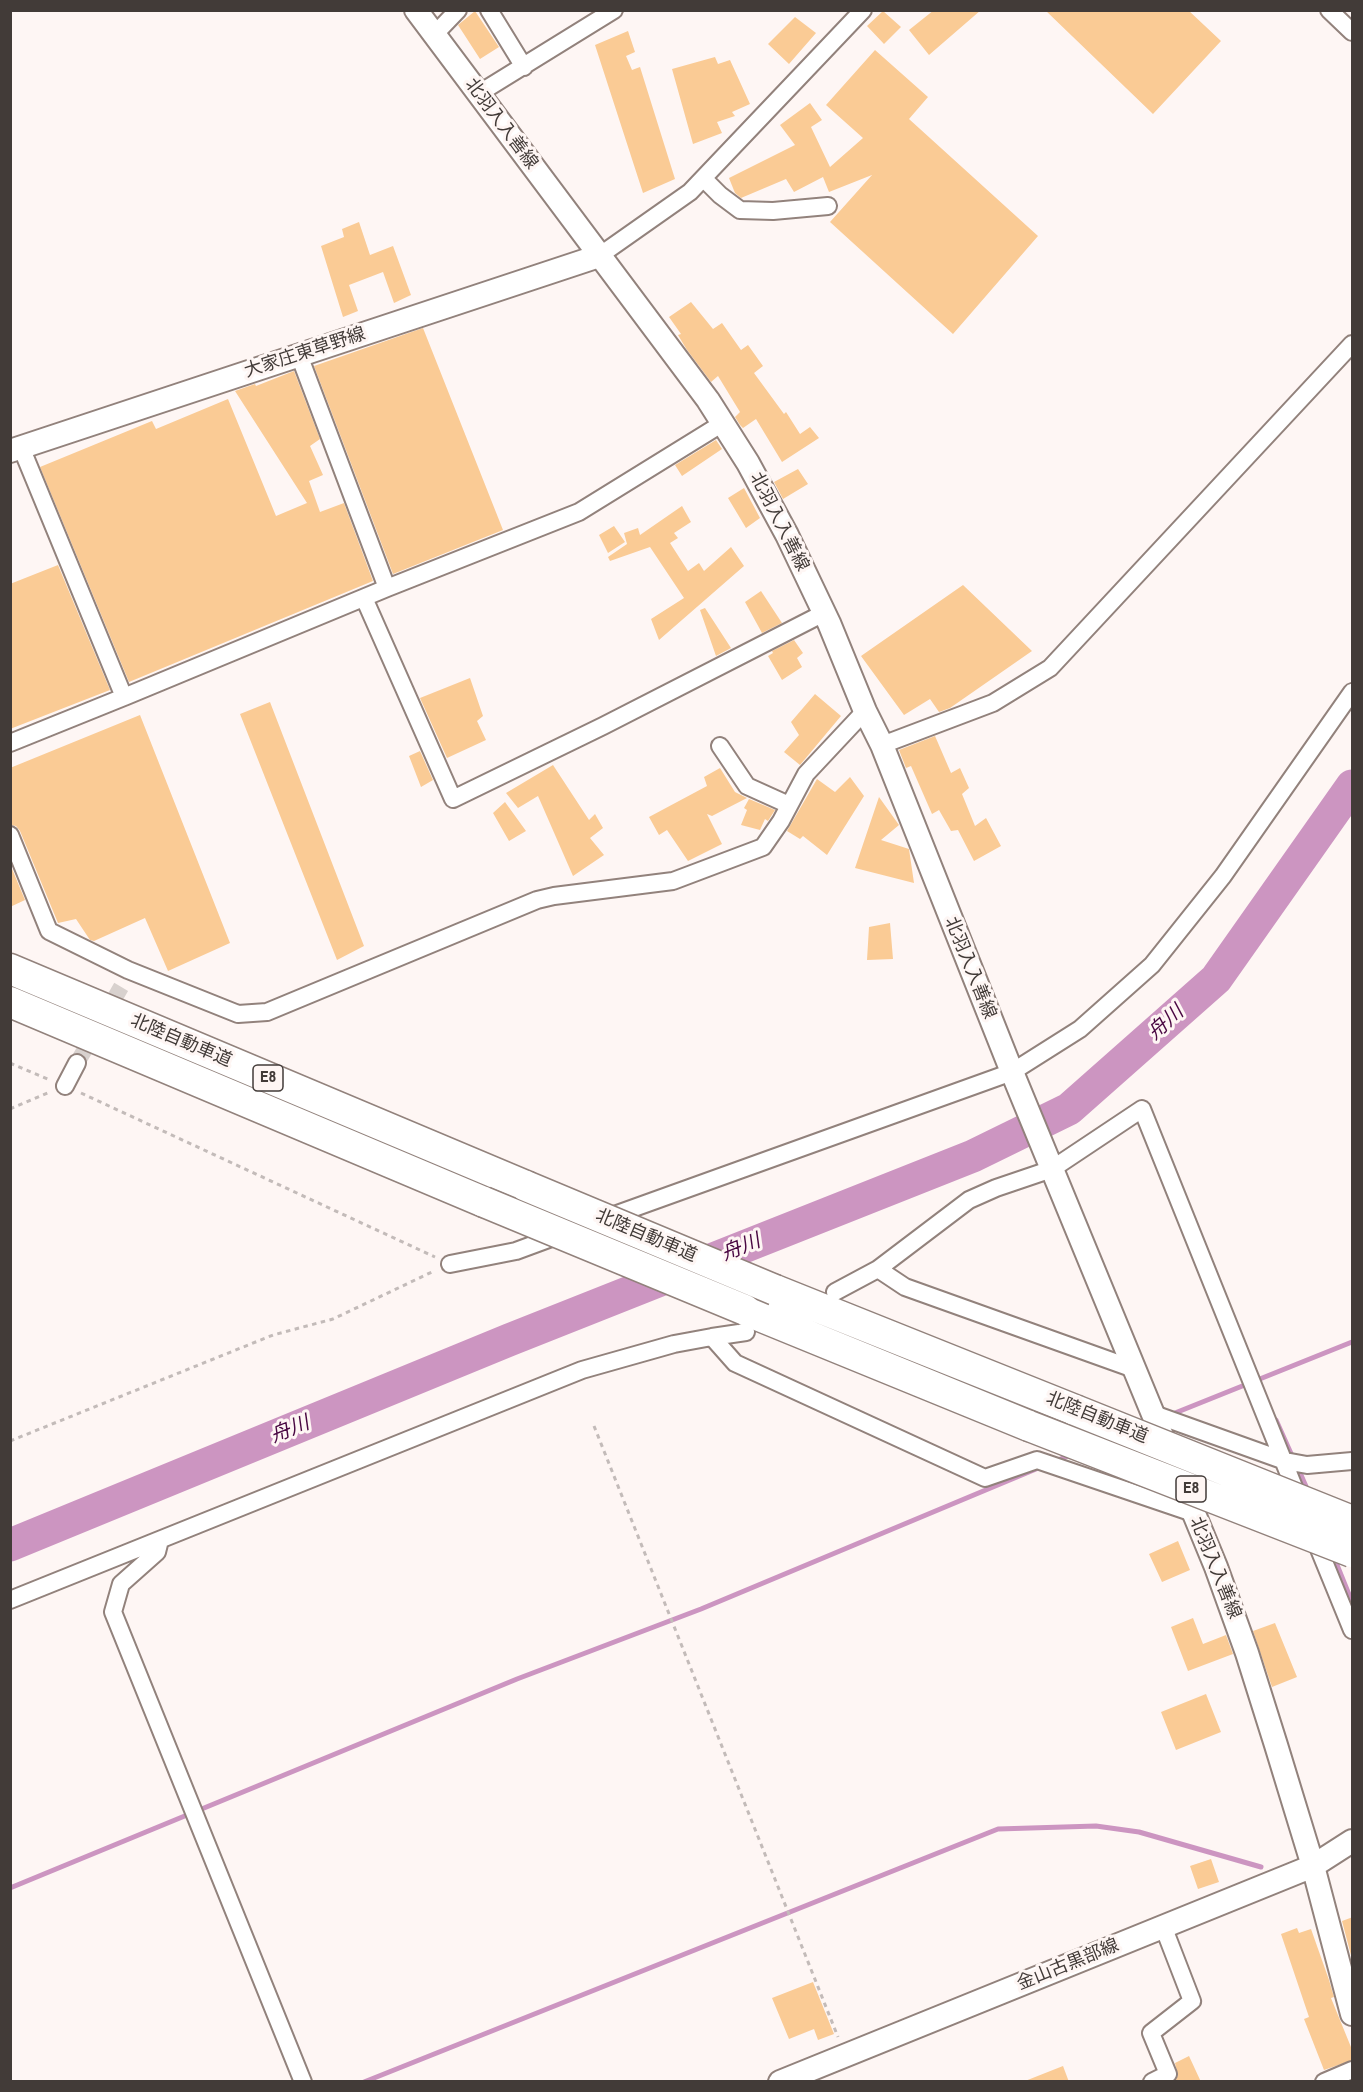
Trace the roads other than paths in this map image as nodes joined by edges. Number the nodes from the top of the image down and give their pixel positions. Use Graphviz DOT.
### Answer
graph roads {
  1 [pos="416,10"];
  2 [pos="458,10"];
  3 [pos="489,10"];
  4 [pos="614,10"];
  5 [pos="863,10"];
  6 [pos="1329,10"];
  7 [pos="1353,32"];
  8 [pos="434,35"];
  9 [pos="524,66"];
  10 [pos="478,94"];
  11 [pos="704,178"];
  12 [pos="828,206"];
  13 [pos="600,256"];
  14 [pos="1353,344"];
  15 [pos="299,355"];
  16 [pos="723,423"];
  17 [pos="16,449"];
  18 [pos="387,588"];
  19 [pos="364,598"];
  20 [pos="824,613"];
  21 [pos="1353,692"];
  22 [pos="124,697"];
  23 [pos="865,711"];
  24 [pos="10,742"];
  25 [pos="882,745"];
  26 [pos="720,746"];
  27 [pos="789,805"];
  28 [pos="10,835"];
  29 [pos="10,969"];
  30 [pos="10,1002"];
  31 [pos="77,1064"];
  32 [pos="1011,1072"];
  33 [pos="65,1086"];
  34 [pos="1050,1164"];
  35 [pos="450,1264"];
  36 [pos="878,1269"];
  37 [pos="835,1292"];
  38 [pos="746,1321"];
  39 [pos="712,1337"];
  40 [pos="1134,1369"];
  41 [pos="1151,1413"];
  42 [pos="1285,1461"];
  43 [pos="1353,1461"];
  44 [pos="1193,1513"];
  45 [pos="1353,1521"];
  46 [pos="160,1540"];
  47 [pos="1353,1552"];
  48 [pos="10,1600"];
  49 [pos="1353,1630"];
  50 [pos="1353,1841"];
  51 [pos="1313,1866"];
  52 [pos="1163,1926"];
  53 [pos="1353,2014"];
  54 [pos="1353,2070"];
  55 [pos="303,2082"];
  56 [pos="780,2082"];
  57 [pos="1152,2082"];
  58 [pos="1324,2082"];
  1 -- 8 [label="main road, 北羽入入善線"];
  2 -- 8 [label="street"];
  3 -- 9 [label="street"];
  4 -- 9 [label="street"];
  5 -- 11 [label="street"];
  6 -- 7 [label="street"];
  8 -- 10 [label="main road, 北羽入入善線"];
  9 -- 10 [label="street"];
  10 -- 13 [label="main road, 北羽入入善線"];
  11 -- 12 [label="street"];
  11 -- 13 [label="street"];
  13 -- 15 [label="main road, 大家庄東草野線"];
  13 -- 16 [label="main road, 北羽入入善線"];
  14 -- 25 [label="street"];
  15 -- 17 [label="main road, 大家庄東草野線"];
  15 -- 18 [label="street"];
  16 -- 18 [label="street"];
  16 -- 20 [label="main road, 北羽入入善線"];
  17 -- 22 [label="street"];
  18 -- 19 [label="street"];
  19 -- 20 [label="street"];
  19 -- 22 [label="street"];
  20 -- 23 [label="main road, 北羽入入善線"];
  21 -- 32 [label="street"];
  22 -- 24 [label="street"];
  23 -- 25 [label="main road, 北羽入入善線"];
  23 -- 27 [label="street"];
  25 -- 32 [label="main road, 北羽入入善線"];
  26 -- 27 [label="street"];
  27 -- 28 [label="street"];
  29 -- 45 [label="highway, 北陸自動車道 / E8, bridge"];
  30 -- 38 [label="highway, 北陸自動車道 / E8, bridge"];
  31 -- 33 [label="street"];
  32 -- 34 [label="main road, 北羽入入善線"];
  32 -- 35 [label="street"];
  34 -- 36 [label="street"];
  34 -- 40 [label="main road, 北羽入入善線"];
  34 -- 42 [label="street"];
  36 -- 37 [label="street"];
  36 -- 40 [label="street"];
  38 -- 39 [label="street"];
  38 -- 47 [label="highway, 北陸自動車道 / E8, bridge"];
  39 -- 44 [label="street"];
  39 -- 46 [label="street"];
  40 -- 41 [label="main road, 北羽入入善線"];
  41 -- 42 [label="street"];
  41 -- 44 [label="main road, 北羽入入善線"];
  42 -- 43 [label="street"];
  42 -- 49 [label="street"];
  44 -- 51 [label="main road, 北羽入入善線"];
  46 -- 48 [label="street"];
  46 -- 55 [label="street"];
  50 -- 51 [label="main road, 金山古黒部線"];
  51 -- 52 [label="main road, 金山古黒部線"];
  51 -- 53 [label="main road, 北羽入入善線"];
  52 -- 56 [label="main road, 金山古黒部線"];
  52 -- 57 [label="street"];
  54 -- 58 [label="street"];
}
